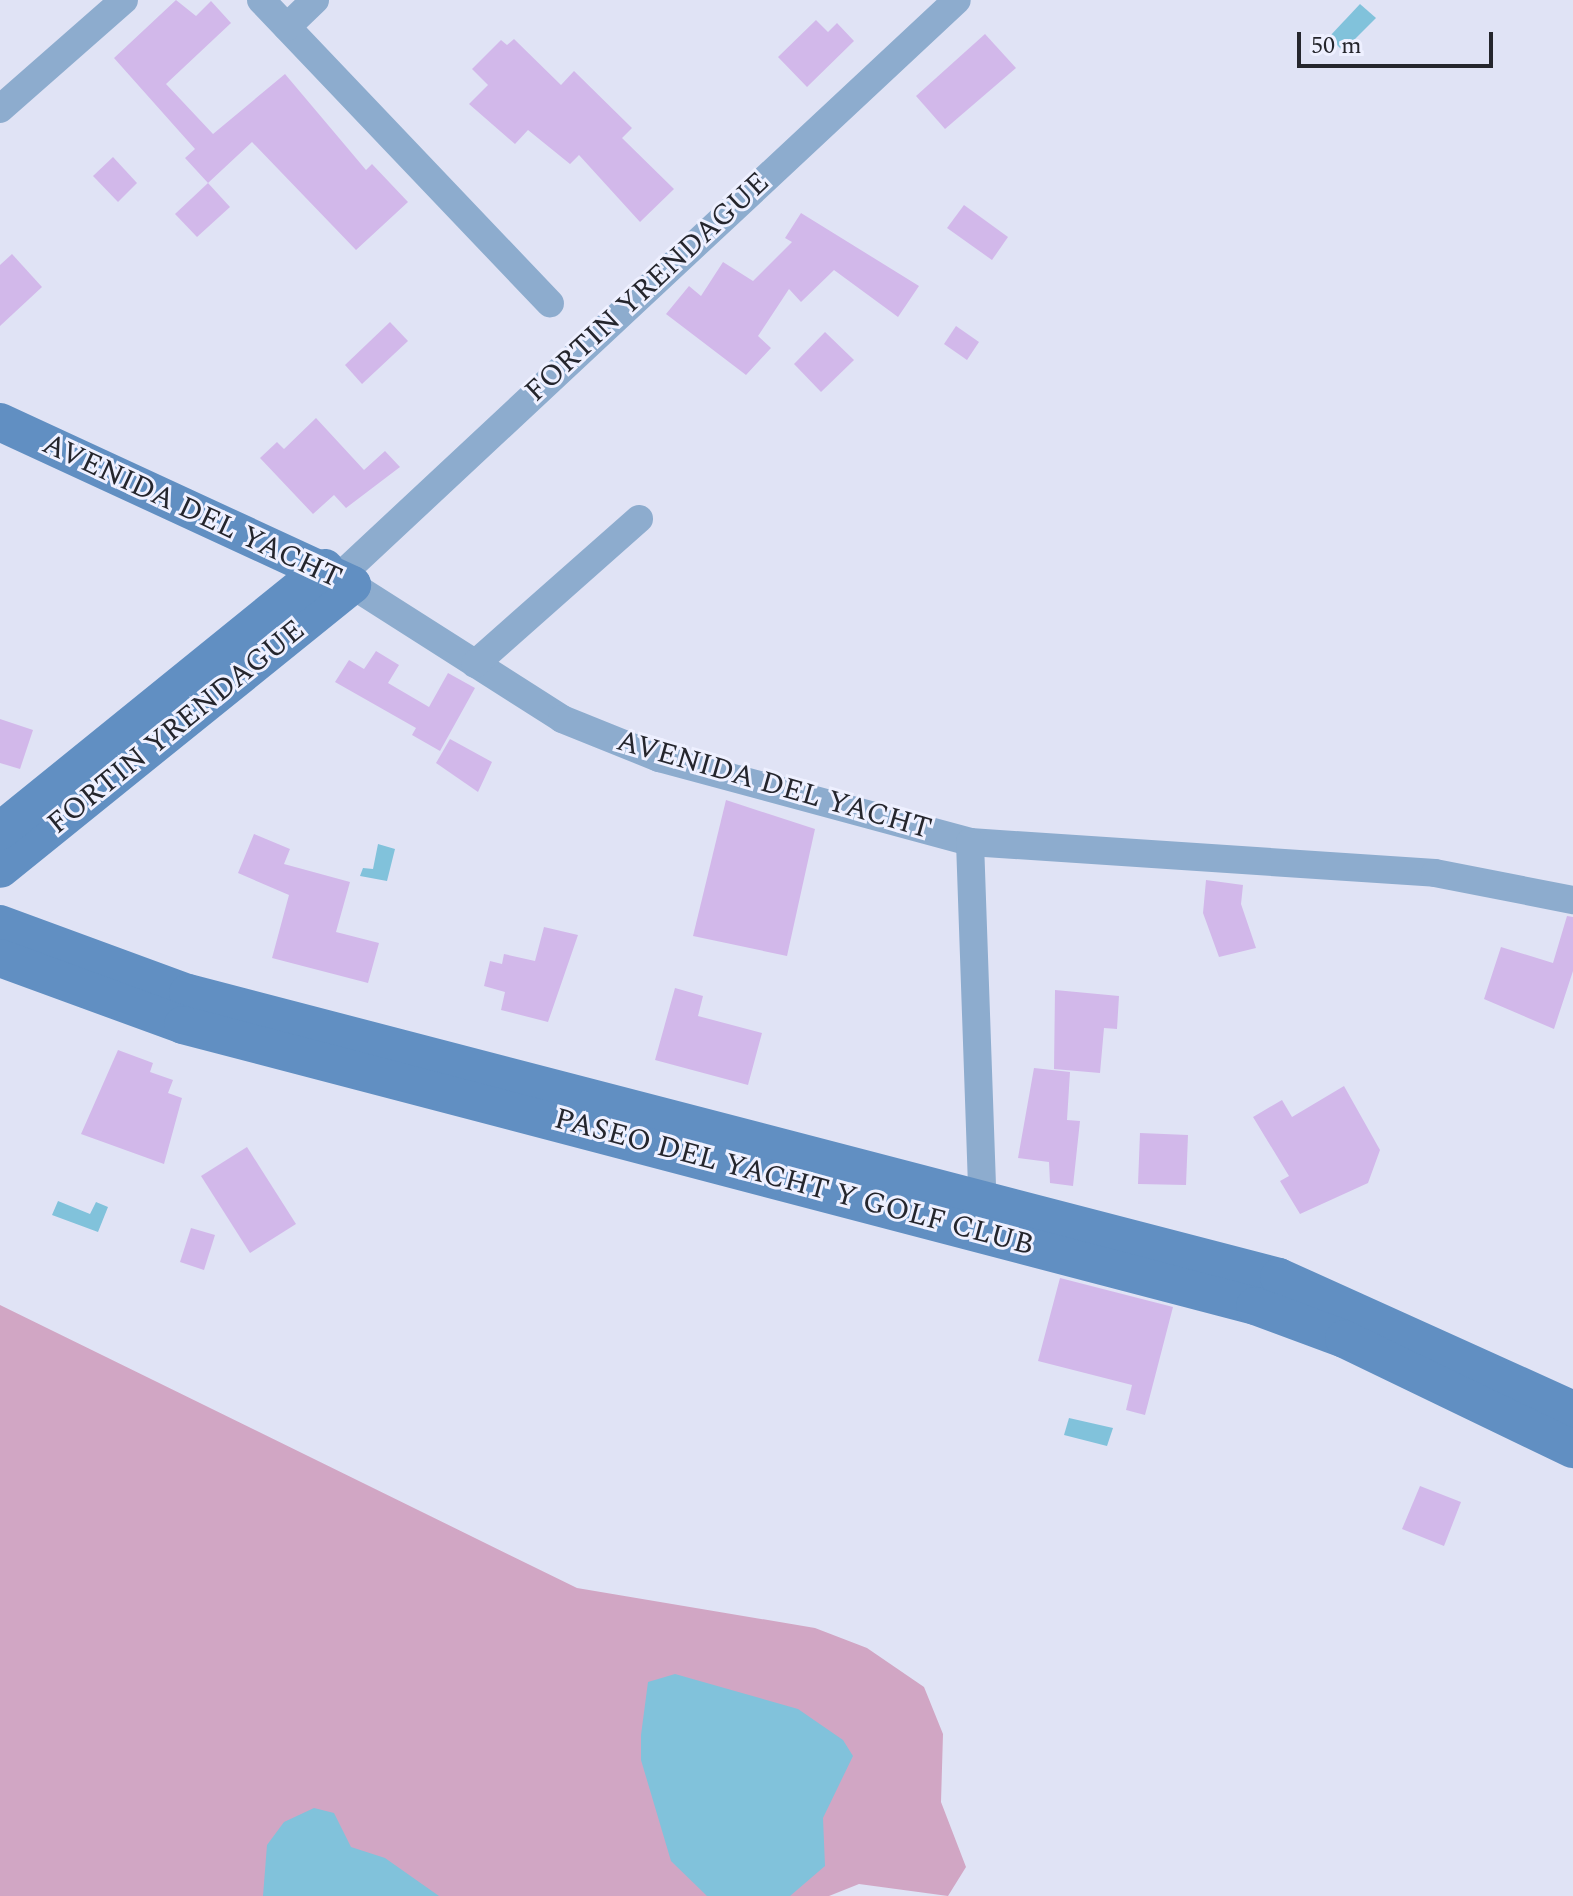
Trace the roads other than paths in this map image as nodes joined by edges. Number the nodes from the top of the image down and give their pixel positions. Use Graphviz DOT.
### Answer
graph roads {
  1 [pos="124,0"];
  2 [pos="261,0"];
  3 [pos="315,0"];
  4 [pos="957,0"];
  5 [pos="287,27"];
  6 [pos="0,109"];
  7 [pos="550,304"];
  8 [pos="0,422"];
  9 [pos="639,519"];
  10 [pos="339,577"];
  11 [pos="475,664"];
  12 [pos="0,831"];
  13 [pos="970,842"];
  14 [pos="0,869"];
  15 [pos="1573,900"];
  16 [pos="0,924"];
  17 [pos="0,958"];
  18 [pos="983,1215"];
  19 [pos="1573,1410"];
  20 [pos="1573,1449"];
  1 -- 6 [label="street"];
  2 -- 5 [label="street"];
  3 -- 5 [label="street"];
  4 -- 10 [label="street, FORTIN YRENDAGUE"];
  5 -- 7 [label="street"];
  8 -- 10 [label="main road, AVENIDA DEL YACHT"];
  9 -- 11 [label="street"];
  10 -- 11 [label="street, AVENIDA DEL YACHT"];
  10 -- 12 [label="main road, FORTIN YRENDAGUE"];
  10 -- 14 [label="main road, FORTIN YRENDAGUE"];
  11 -- 13 [label="street, AVENIDA DEL YACHT"];
  13 -- 15 [label="street, AVENIDA DEL YACHT"];
  13 -- 18 [label="street"];
  16 -- 18 [label="main road, PASEO DEL YACHT Y GOLF CLUB"];
  17 -- 18 [label="main road, PASEO DEL YACHT Y GOLF CLUB"];
  18 -- 19 [label="main road, PASEO DEL YACHT Y GOLF CLUB"];
  18 -- 20 [label="main road, PASEO DEL YACHT Y GOLF CLUB"];
}
